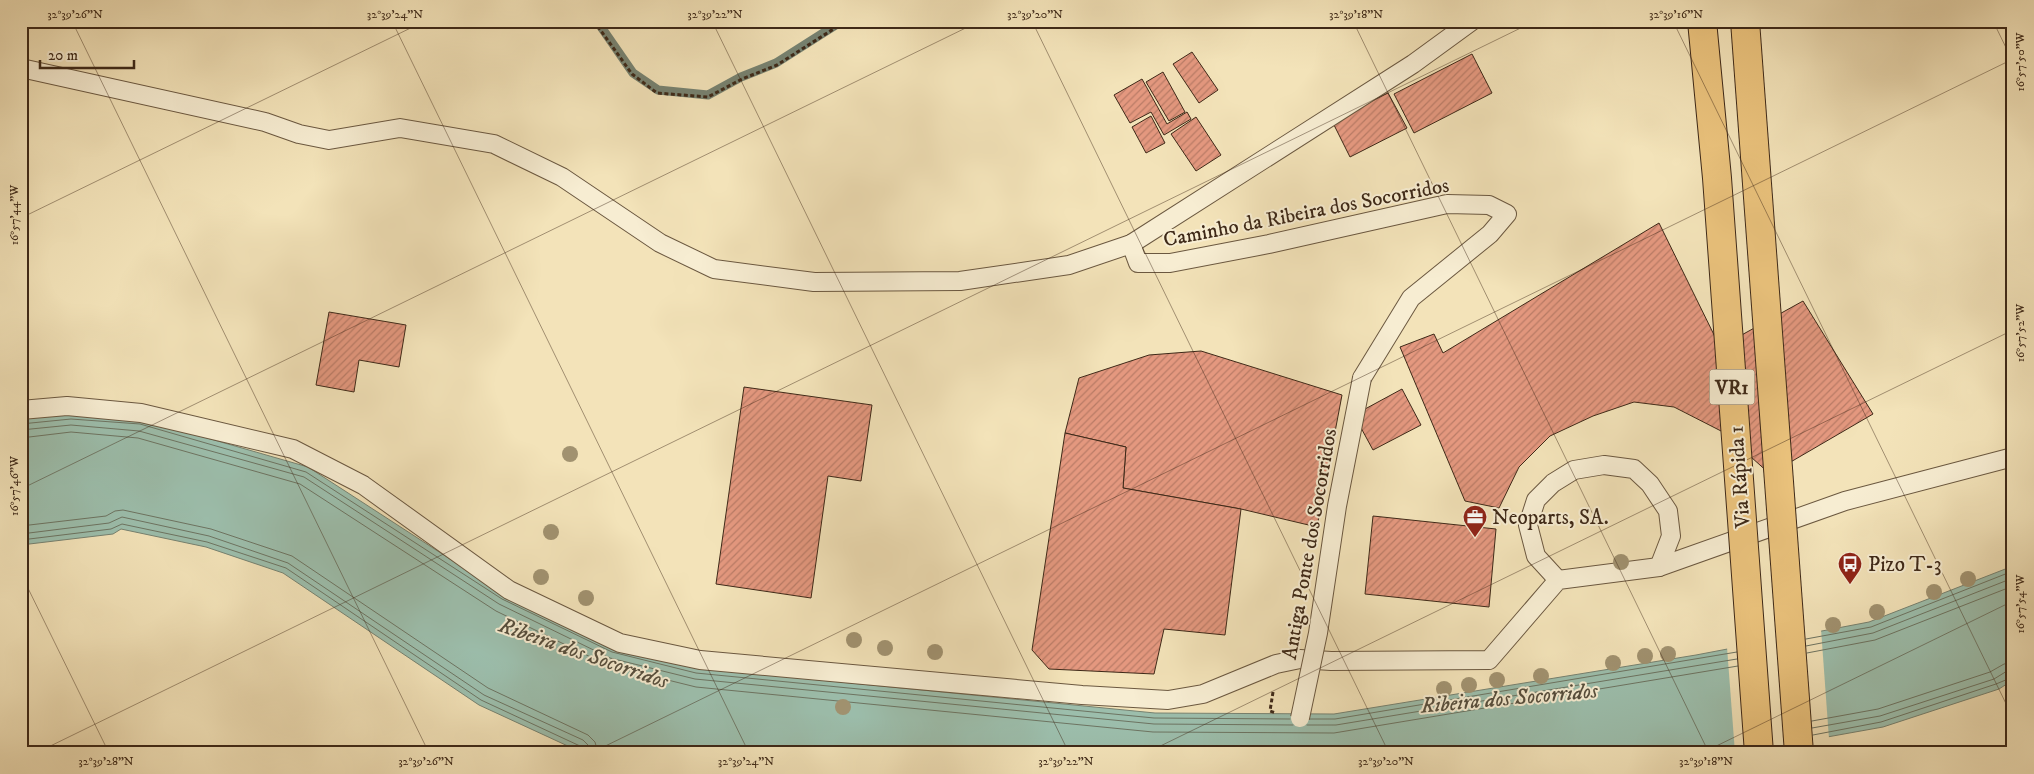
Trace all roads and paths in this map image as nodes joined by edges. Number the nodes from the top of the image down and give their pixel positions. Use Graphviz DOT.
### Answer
graph roads {
  1 [pos="594,21"];
  2 [pos="846,21"];
  3 [pos="1472,21"];
  4 [pos="1702,21"];
  5 [pos="1746,21"];
  6 [pos="21,68"];
  7 [pos="1131,244"];
  8 [pos="1362,378"];
  9 [pos="21,410"];
  10 [pos="2013,457"];
  11 [pos="1659,567"];
  12 [pos="1558,580"];
  13 [pos="1300,718"];
  14 [pos="1759,753"];
  15 [pos="1798,753"];
  1 -- 2 [label="path"];
  3 -- 7 [label="lane, Caminho da Ribeira dos Socorridos"];
  4 -- 14 [label="highway, Via Rápida 1 / VR1, bridge"];
  5 -- 15 [label="highway, Via Rápida 1 / VR1, bridge"];
  6 -- 7 [label="lane"];
  7 -- 8 [label="lane, Caminho da Ribeira dos Socorridos"];
  8 -- 13 [label="lane, Antiga Ponte dos Socorridos, bridge"];
  9 -- 12 [label="lane"];
  10 -- 11 [label="lane"];
  11 -- 12 [label="lane"];
  11 -- 12 [label="lane"];
}
